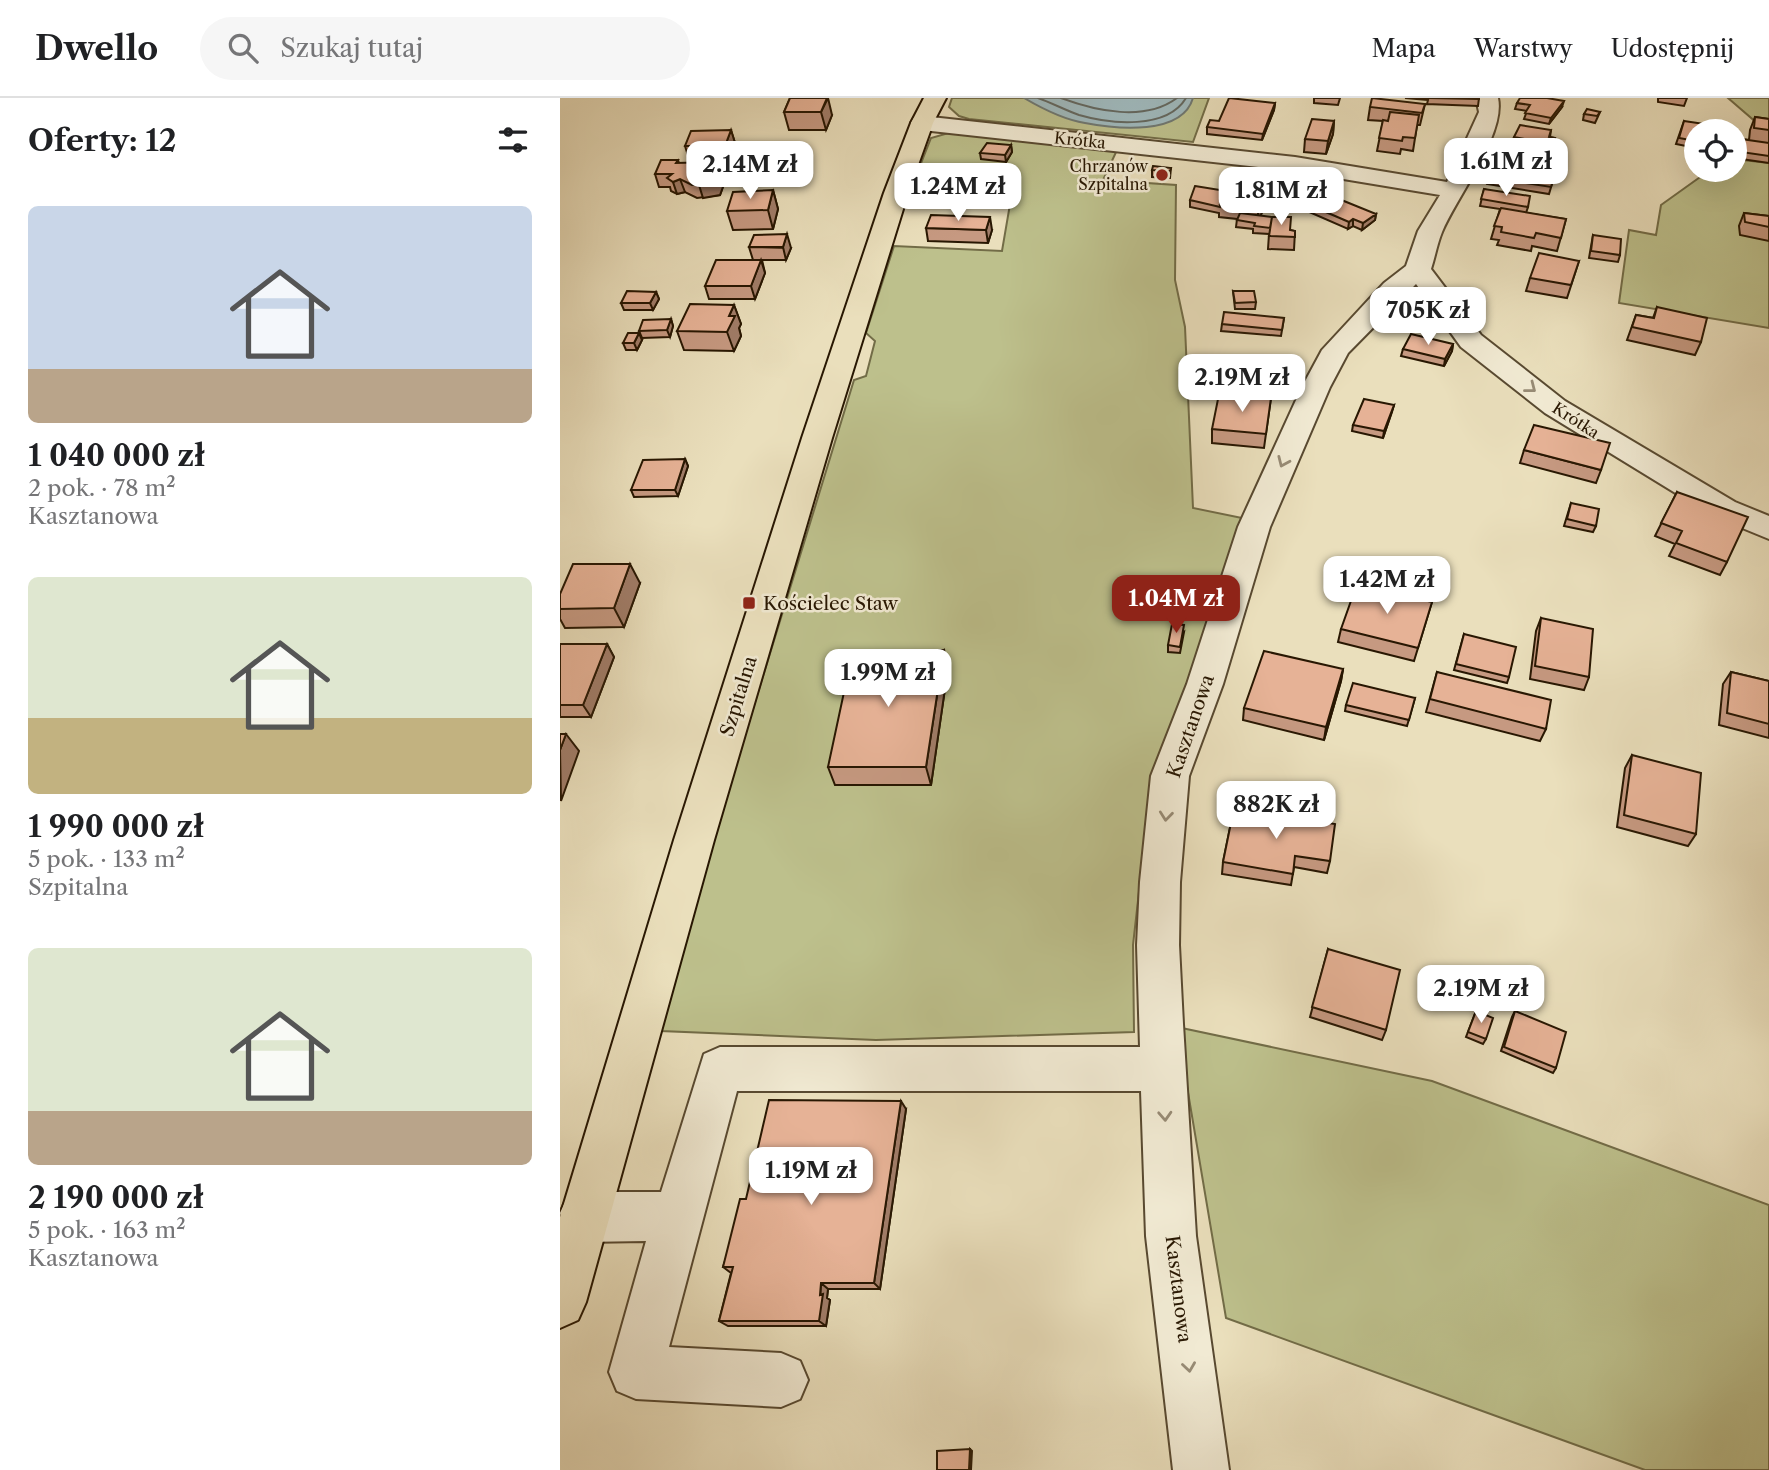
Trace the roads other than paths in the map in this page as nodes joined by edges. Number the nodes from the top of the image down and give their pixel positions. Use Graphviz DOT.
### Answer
graph roads {
  1 [pos="935,98"];
  2 [pos="1487,98"];
  3 [pos="922,123"];
  4 [pos="1363,175"];
  5 [pos="1450,198"];
  6 [pos="1415,212"];
  7 [pos="1418,269"];
  8 [pos="1769,528"];
  9 [pos="1163,1069"];
  10 [pos="678,1216"];
  11 [pos="583,1217"];
  12 [pos="560,1302"];
  13 [pos="781,1380"];
  14 [pos="1201,1470"];
  1 -- 3 [label="main road, Szpitalna"];
  2 -- 5 [label="street"];
  3 -- 4 [label="street, Krótka"];
  3 -- 11 [label="main road, Szpitalna"];
  4 -- 5 [label="street, Krótka"];
  4 -- 6 [label="street, Krótka"];
  5 -- 6 [label="street"];
  5 -- 6 [label="street, Krótka"];
  6 -- 7 [label="street"];
  7 -- 8 [label="street, Krótka, one-way"];
  7 -- 9 [label="street, Kasztanowa, one-way"];
  9 -- 10 [label="street"];
  9 -- 14 [label="street, Kasztanowa, one-way"];
  10 -- 11 [label="street"];
  10 -- 13 [label="street"];
  11 -- 12 [label="main road, Szpitalna"];
}
